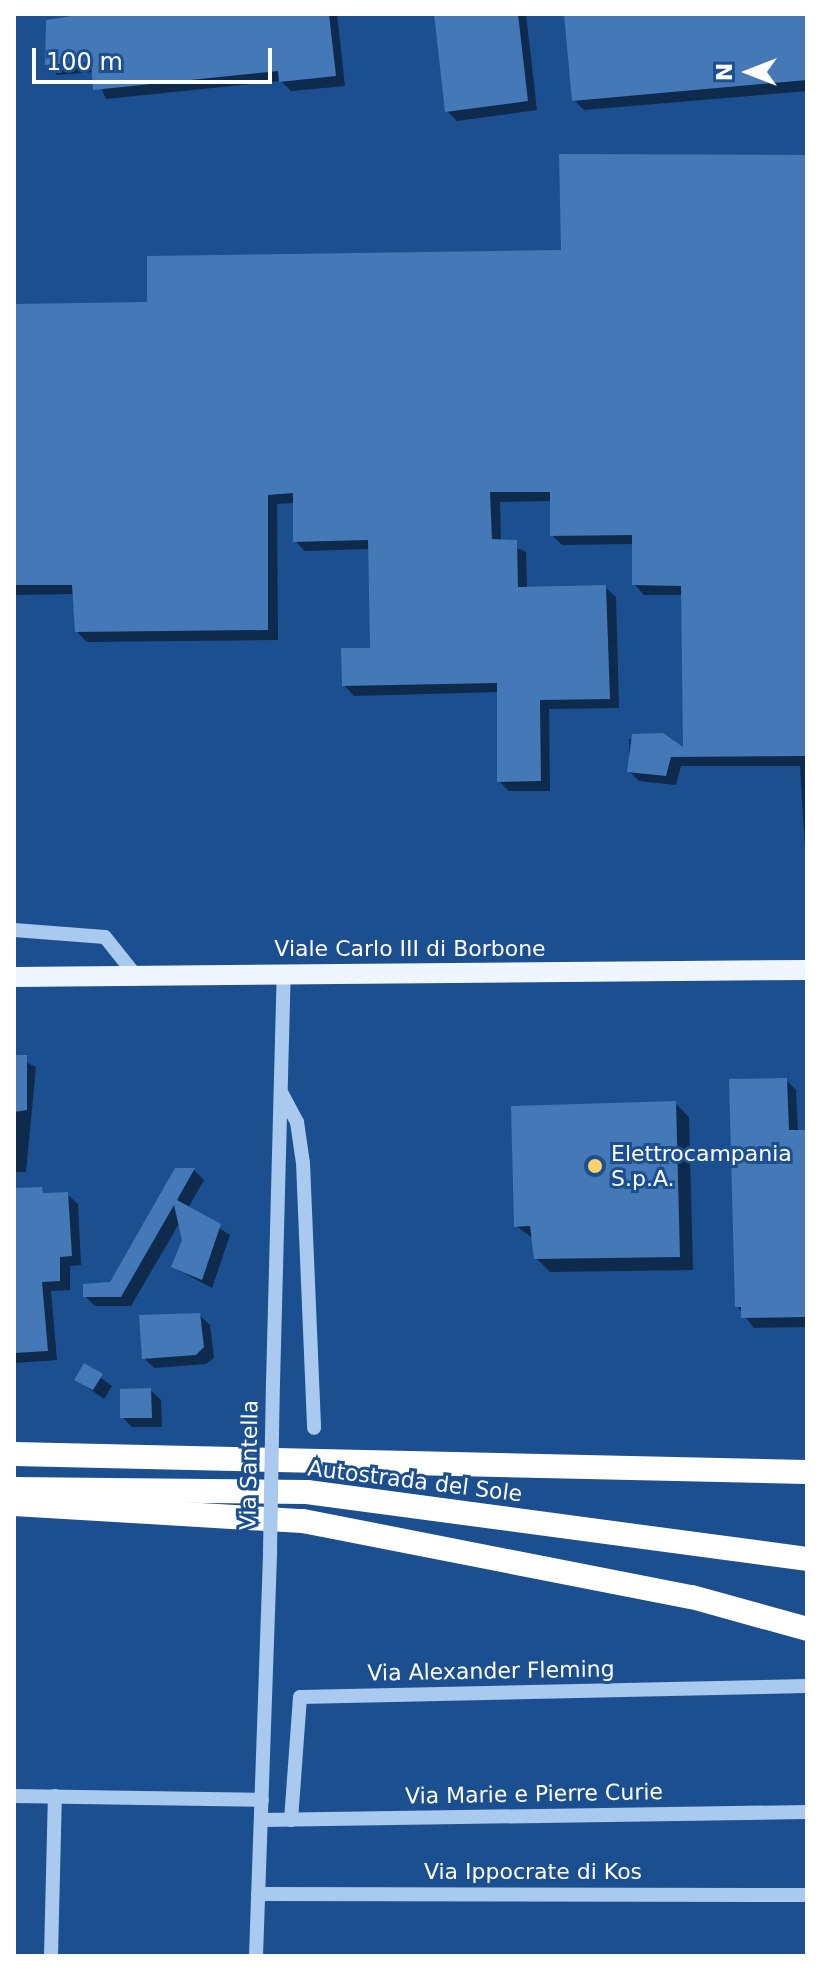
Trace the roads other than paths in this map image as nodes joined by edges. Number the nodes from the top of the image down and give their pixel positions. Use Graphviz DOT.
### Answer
graph roads {
  1 [pos="14,930"];
  2 [pos="807,970"];
  3 [pos="284,974"];
  4 [pos="136,976"];
  5 [pos="14,977"];
  6 [pos="281,1092"];
  7 [pos="314,1428"];
  8 [pos="14,1454"];
  9 [pos="807,1469"];
  10 [pos="14,1489"];
  11 [pos="14,1504"];
  12 [pos="807,1559"];
  13 [pos="807,1629"];
  14 [pos="807,1686"];
  15 [pos="14,1796"];
  16 [pos="55,1796"];
  17 [pos="262,1800"];
  18 [pos="807,1812"];
  19 [pos="261,1820"];
  20 [pos="291,1820"];
  21 [pos="258,1894"];
  22 [pos="807,1895"];
  23 [pos="51,1956"];
  24 [pos="256,1956"];
  1 -- 4 [label="street"];
  2 -- 3 [label="main road, Viale Carlo III di Borbone"];
  3 -- 4 [label="main road, Viale Carlo III di Borbone"];
  3 -- 6 [label="street, Via Santella"];
  4 -- 5 [label="main road, Viale Carlo III di Borbone"];
  6 -- 7 [label="street"];
  6 -- 17 [label="street, Via Santella, bridge"];
  8 -- 9 [label="highway, Autostrada del Sole"];
  10 -- 12 [label="highway, Autostrada del Sole"];
  11 -- 13 [label="highway"];
  14 -- 20 [label="street, Via Alexander Fleming"];
  15 -- 16 [label="street"];
  16 -- 17 [label="street"];
  16 -- 23 [label="street"];
  17 -- 19 [label="street, Via Santella"];
  18 -- 20 [label="street, Via Marie e Pierre Curie"];
  19 -- 20 [label="street, Via Marie e Pierre Curie"];
  19 -- 21 [label="street, Via Santella"];
  21 -- 22 [label="street, Via Ippocrate di Kos"];
  21 -- 24 [label="street, Via Santella"];
}
